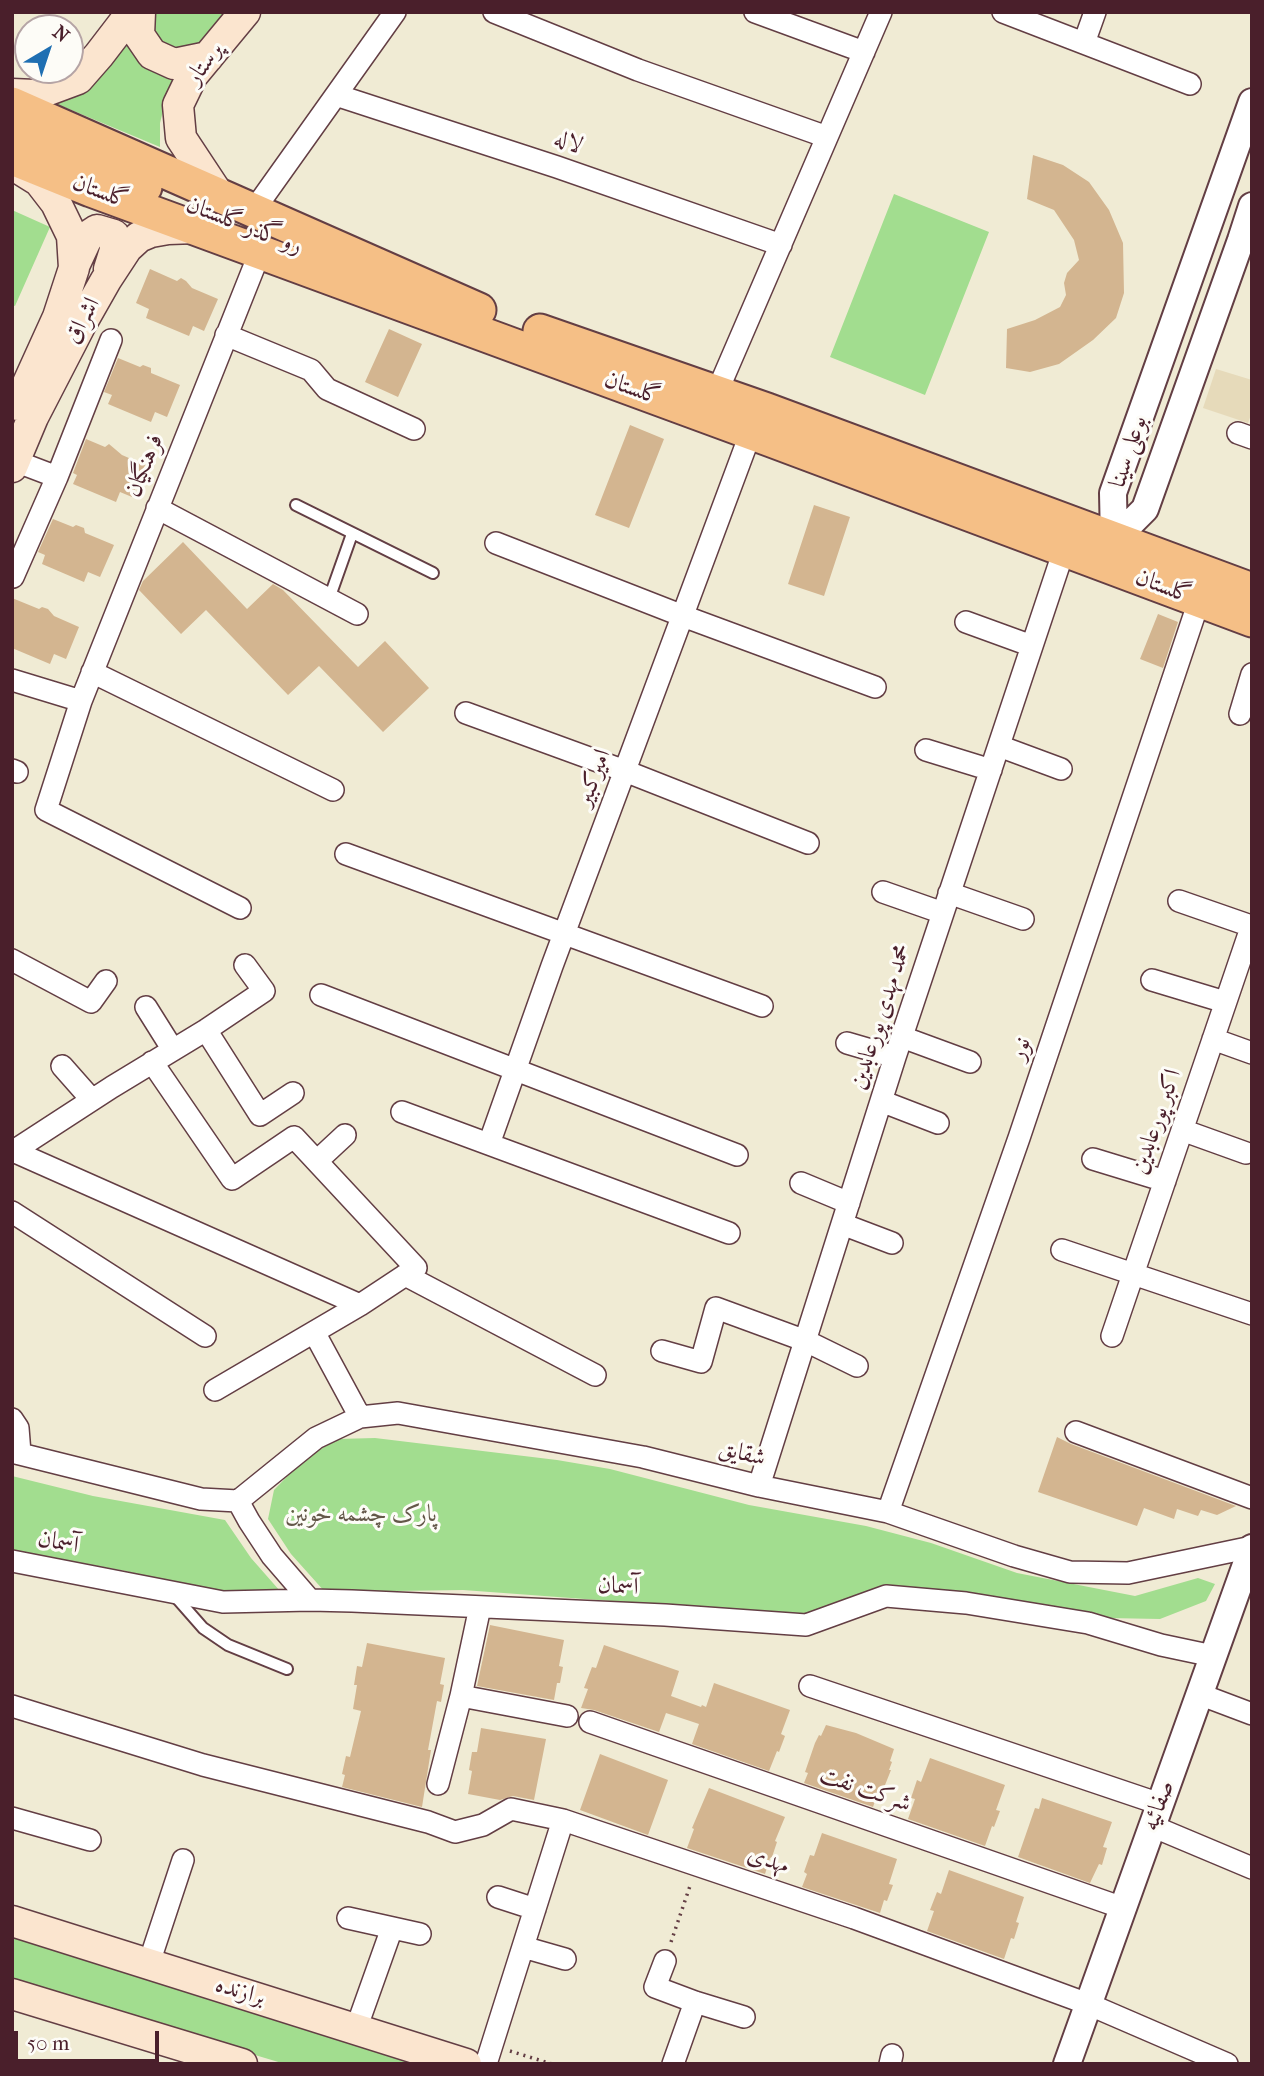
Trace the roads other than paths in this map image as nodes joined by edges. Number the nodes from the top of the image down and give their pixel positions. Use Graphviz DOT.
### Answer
graph roads {
  1 [pos="132,12"];
  2 [pos="140,12"];
  3 [pos="245,12"];
  4 [pos="395,12"];
  5 [pos="494,12"];
  6 [pos="755,12"];
  7 [pos="881,12"];
  8 [pos="1003,12"];
  9 [pos="1094,12"];
  10 [pos="1084,43"];
  11 [pos="864,52"];
  12 [pos="208,57"];
  13 [pos="1190,84"];
  14 [pos="12,94"];
  15 [pos="337,95"];
  16 [pos="1252,102"];
  17 [pos="12,104"];
  18 [pos="12,131"];
  19 [pos="827,137"];
  20 [pos="12,158"];
  21 [pos="12,164"];
  22 [pos="218,194"];
  23 [pos="1252,206"];
  24 [pos="254,210"];
  25 [pos="197,228"];
  26 [pos="1247,242"];
  27 [pos="781,245"];
  28 [pos="260,252"];
  29 [pos="74,268"];
  30 [pos="106,280"];
  31 [pos="480,310"];
  32 [pos="226,335"];
  33 [pos="111,340"];
  34 [pos="717,392"];
  35 [pos="14,409"];
  36 [pos="414,429"];
  37 [pos="751,432"];
  38 [pos="13,464"];
  39 [pos="57,477"];
  40 [pos="296,505"];
  41 [pos="156,508"];
  42 [pos="975,516"];
  43 [pos="352,534"];
  44 [pos="496,542"];
  45 [pos="1110,553"];
  46 [pos="1059,565"];
  47 [pos="433,573"];
  48 [pos="13,577"];
  49 [pos="1252,590"];
  50 [pos="1186,596"];
  51 [pos="329,599"];
  52 [pos="357,614"];
  53 [pos="683,616"];
  54 [pos="1252,621"];
  55 [pos="966,622"];
  56 [pos="1032,646"];
  57 [pos="92,672"];
  58 [pos="1252,674"];
  59 [pos="12,680"];
  60 [pos="874,687"];
  61 [pos="81,701"];
  62 [pos="466,713"];
  63 [pos="1240,714"];
  64 [pos="999,746"];
  65 [pos="926,750"];
  66 [pos="1061,769"];
  67 [pos="991,770"];
  68 [pos="625,771"];
  69 [pos="332,790"];
  70 [pos="808,843"];
  71 [pos="346,853"];
  72 [pos="883,892"];
  73 [pos="1179,901"];
  74 [pos="946,903"];
  75 [pos="240,908"];
  76 [pos="1023,919"];
  77 [pos="1252,925"];
  78 [pos="564,934"];
  79 [pos="12,960"];
  80 [pos="245,965"];
  81 [pos="1152,980"];
  82 [pos="106,981"];
  83 [pos="321,995"];
  84 [pos="1225,1002"];
  85 [pos="762,1006"];
  86 [pos="146,1007"];
  87 [pos="206,1030"];
  88 [pos="1213,1039"];
  89 [pos="847,1043"];
  90 [pos="899,1047"];
  91 [pos="173,1050"];
  92 [pos="1252,1053"];
  93 [pos="152,1062"];
  94 [pos="970,1062"];
  95 [pos="62,1066"];
  96 [pos="515,1069"];
  97 [pos="293,1093"];
  98 [pos="92,1100"];
  99 [pos="881,1101"];
  100 [pos="402,1112"];
  101 [pos="938,1123"];
  102 [pos="1182,1130"];
  103 [pos="345,1135"];
  104 [pos="489,1144"];
  105 [pos="13,1152"];
  106 [pos="1246,1153"];
  107 [pos="737,1155"];
  108 [pos="1093,1159"];
  109 [pos="317,1161"];
  110 [pos="1165,1181"];
  111 [pos="801,1183"];
  112 [pos="12,1212"];
  113 [pos="846,1213"];
  114 [pos="729,1233"];
  115 [pos="892,1243"];
  116 [pos="1062,1250"];
  117 [pos="405,1275"];
  118 [pos="1133,1275"];
  119 [pos="360,1305"];
  120 [pos="1252,1314"];
  121 [pos="314,1332"];
  122 [pos="205,1336"];
  123 [pos="1112,1336"];
  124 [pos="806,1340"];
  125 [pos="662,1351"];
  126 [pos="857,1366"];
  127 [pos="595,1376"];
  128 [pos="215,1390"];
  129 [pos="360,1418"];
  130 [pos="12,1419"];
  131 [pos="1076,1432"];
  132 [pos="16,1453"];
  133 [pos="759,1486"];
  134 [pos="1252,1498"];
  135 [pos="238,1501"];
  136 [pos="888,1512"];
  137 [pos="1252,1548"];
  138 [pos="12,1561"];
  139 [pos="1247,1579"];
  140 [pos="172,1592"];
  141 [pos="310,1600"];
  142 [pos="480,1607"];
  143 [pos="1213,1656"];
  144 [pos="288,1669"];
  145 [pos="810,1686"];
  146 [pos="1199,1694"];
  147 [pos="461,1696"];
  148 [pos="12,1706"];
  149 [pos="1252,1714"];
  150 [pos="567,1716"];
  151 [pos="590,1722"];
  152 [pos="438,1784"];
  153 [pos="1156,1815"];
  154 [pos="12,1818"];
  155 [pos="563,1820"];
  156 [pos="90,1840"];
  157 [pos="183,1860"];
  158 [pos="1252,1868"];
  159 [pos="498,1897"];
  160 [pos="1123,1908"];
  161 [pos="535,1909"];
  162 [pos="348,1918"];
  163 [pos="12,1921"];
  164 [pos="392,1928"];
  165 [pos="420,1934"];
  166 [pos="523,1947"];
  167 [pos="565,1959"];
  168 [pos="665,1961"];
  169 [pos="149,1963"];
  170 [pos="12,1994"];
  171 [pos="695,2002"];
  172 [pos="1088,2004"];
  173 [pos="744,2017"];
  174 [pos="356,2029"];
  175 [pos="242,2064"];
  176 [pos="466,2064"];
  177 [pos="486,2064"];
  178 [pos="673,2064"];
  179 [pos="1067,2064"];
  180 [pos="1227,2064"];
  1 -- 14 [label="main road"];
  2 -- 12 [label="main road"];
  3 -- 12 [label="main road, پرستار"];
  4 -- 15 [label="street"];
  5 -- 19 [label="street"];
  6 -- 11 [label="street"];
  7 -- 11 [label="street"];
  8 -- 10 [label="street"];
  9 -- 10 [label="street"];
  10 -- 13 [label="street"];
  11 -- 19 [label="street"];
  12 -- 22 [label="main road, پرستار"];
  15 -- 24 [label="street"];
  15 -- 27 [label="street, لاله"];
  16 -- 45 [label="street, بوعلی سینا"];
  17 -- 22 [label="main road"];
  18 -- 31 [label="main road, رو گذر گلستان"];
  19 -- 27 [label="street"];
  20 -- 25 [label="main road, گلستان"];
  21 -- 29 [label="main road, اشراق"];
  22 -- 24 [label="main road"];
  23 -- 26 [label="street, بوعلی سینا"];
  24 -- 31 [label="main road"];
  25 -- 28 [label="main road, گلستان"];
  25 -- 30 [label="main road, اشراق"];
  26 -- 45 [label="street, بوعلی سینا"];
  27 -- 34 [label="street"];
  28 -- 32 [label="street, فرهنگیان"];
  28 -- 37 [label="main road, گلستان"];
  29 -- 30 [label="main road"];
  29 -- 35 [label="main road, اشراق"];
  30 -- 38 [label="main road, اشراق"];
  31 -- 34 [label="main road, گلستان"];
  32 -- 36 [label="street"];
  32 -- 41 [label="street, فرهنگیان"];
  33 -- 39 [label="street"];
  34 -- 45 [label="main road, گلستان"];
  37 -- 42 [label="main road, گلستان"];
  37 -- 53 [label="street, امیرکبیر"];
  38 -- 39 [label="street"];
  39 -- 48 [label="street"];
  40 -- 43 [label="lane"];
  41 -- 51 [label="street"];
  41 -- 57 [label="street, فرهنگیان"];
  42 -- 45 [label="main road, گلستان"];
  42 -- 46 [label="street"];
  43 -- 47 [label="lane"];
  43 -- 51 [label="lane"];
  44 -- 53 [label="street"];
  45 -- 49 [label="main road, گلستان"];
  45 -- 50 [label="main road, گلستان"];
  46 -- 50 [label="street"];
  46 -- 56 [label="street, محمد مهدی پورعابدین"];
  50 -- 54 [label="main road, گلستان"];
  50 -- 136 [label="street, نور"];
  51 -- 52 [label="street"];
  53 -- 60 [label="street"];
  53 -- 68 [label="street, امیرکبیر"];
  55 -- 56 [label="street"];
  56 -- 64 [label="street, محمد مهدی پورعابدین"];
  57 -- 61 [label="street, فرهنگیان"];
  57 -- 69 [label="street"];
  58 -- 63 [label="street"];
  59 -- 61 [label="street"];
  61 -- 75 [label="street, فرهنگیان"];
  62 -- 68 [label="street"];
  64 -- 66 [label="street"];
  64 -- 67 [label="street, محمد مهدی پورعابدین"];
  65 -- 67 [label="street"];
  67 -- 74 [label="street, محمد مهدی پورعابدین"];
  68 -- 70 [label="street"];
  68 -- 78 [label="street, امیرکبیر"];
  71 -- 78 [label="street"];
  72 -- 74 [label="street"];
  73 -- 77 [label="street"];
  74 -- 76 [label="street"];
  74 -- 90 [label="street, محمد مهدی پورعابدین"];
  77 -- 84 [label="street, اکبر پورعابدین"];
  78 -- 85 [label="street"];
  78 -- 96 [label="street, امیرکبیر"];
  79 -- 82 [label="street"];
  80 -- 87 [label="street"];
  81 -- 84 [label="street"];
  83 -- 96 [label="street"];
  84 -- 88 [label="street, اکبر پورعابدین"];
  86 -- 91 [label="street"];
  87 -- 91 [label="street"];
  87 -- 97 [label="street"];
  88 -- 92 [label="street"];
  88 -- 102 [label="street, اکبر پورعابدین"];
  89 -- 90 [label="street"];
  90 -- 94 [label="street"];
  90 -- 99 [label="street, محمد مهدی پورعابدین"];
  91 -- 93 [label="street"];
  93 -- 98 [label="street"];
  93 -- 109 [label="street"];
  95 -- 98 [label="street"];
  96 -- 104 [label="street, امیرکبیر"];
  96 -- 107 [label="street"];
  98 -- 105 [label="street"];
  99 -- 101 [label="street"];
  99 -- 113 [label="street, محمد مهدی پورعابدین"];
  100 -- 104 [label="street"];
  102 -- 106 [label="street"];
  102 -- 110 [label="street, اکبر پورعابدین"];
  103 -- 109 [label="street"];
  104 -- 114 [label="street"];
  105 -- 119 [label="street"];
  108 -- 110 [label="street"];
  109 -- 117 [label="street"];
  110 -- 118 [label="street, اکبر پورعابدین"];
  111 -- 113 [label="street"];
  112 -- 122 [label="street"];
  113 -- 115 [label="street"];
  113 -- 124 [label="street, محمد مهدی پورعابدین"];
  116 -- 118 [label="street"];
  117 -- 119 [label="street"];
  117 -- 127 [label="street"];
  118 -- 120 [label="street"];
  118 -- 123 [label="street, اکبر پورعابدین"];
  119 -- 121 [label="street"];
  121 -- 128 [label="street"];
  121 -- 129 [label="street"];
  124 -- 125 [label="street"];
  124 -- 126 [label="street"];
  124 -- 133 [label="street, محمد مهدی پورعابدین"];
  129 -- 133 [label="street, شقایق"];
  129 -- 135 [label="street, شقایق"];
  130 -- 132 [label="street"];
  131 -- 134 [label="street"];
  132 -- 135 [label="street"];
  133 -- 136 [label="street, شقایق"];
  135 -- 141 [label="street"];
  136 -- 137 [label="street, شقایق"];
  137 -- 139 [label="street, صفائیه"];
  138 -- 140 [label="street, آسمان"];
  139 -- 143 [label="street, صفائیه"];
  140 -- 141 [label="street, آسمان"];
  140 -- 144 [label="lane"];
  141 -- 142 [label="street, آسمان"];
  142 -- 143 [label="street, آسمان"];
  142 -- 147 [label="street"];
  143 -- 146 [label="street, صفائیه"];
  145 -- 153 [label="street"];
  146 -- 149 [label="street"];
  146 -- 153 [label="street, صفائیه"];
  147 -- 150 [label="street"];
  147 -- 152 [label="street"];
  148 -- 155 [label="street, مهدی"];
  151 -- 160 [label="street, شرکت نفت"];
  153 -- 158 [label="street"];
  153 -- 160 [label="street, صفائیه"];
  154 -- 156 [label="street"];
  155 -- 161 [label="street"];
  155 -- 172 [label="street, مهدی"];
  157 -- 169 [label="street"];
  159 -- 161 [label="street"];
  160 -- 172 [label="street, صفائیه"];
  161 -- 166 [label="street"];
  162 -- 164 [label="street"];
  163 -- 169 [label="main road, برازنده"];
  164 -- 165 [label="street"];
  164 -- 174 [label="street"];
  166 -- 167 [label="street"];
  166 -- 177 [label="street"];
  168 -- 171 [label="street"];
  169 -- 174 [label="main road, برازنده"];
  170 -- 175 [label="main road"];
  171 -- 173 [label="street"];
  171 -- 178 [label="street"];
  172 -- 179 [label="street, صفائیه"];
  172 -- 180 [label="street, مهدی"];
  174 -- 176 [label="main road, برازنده"];
}
